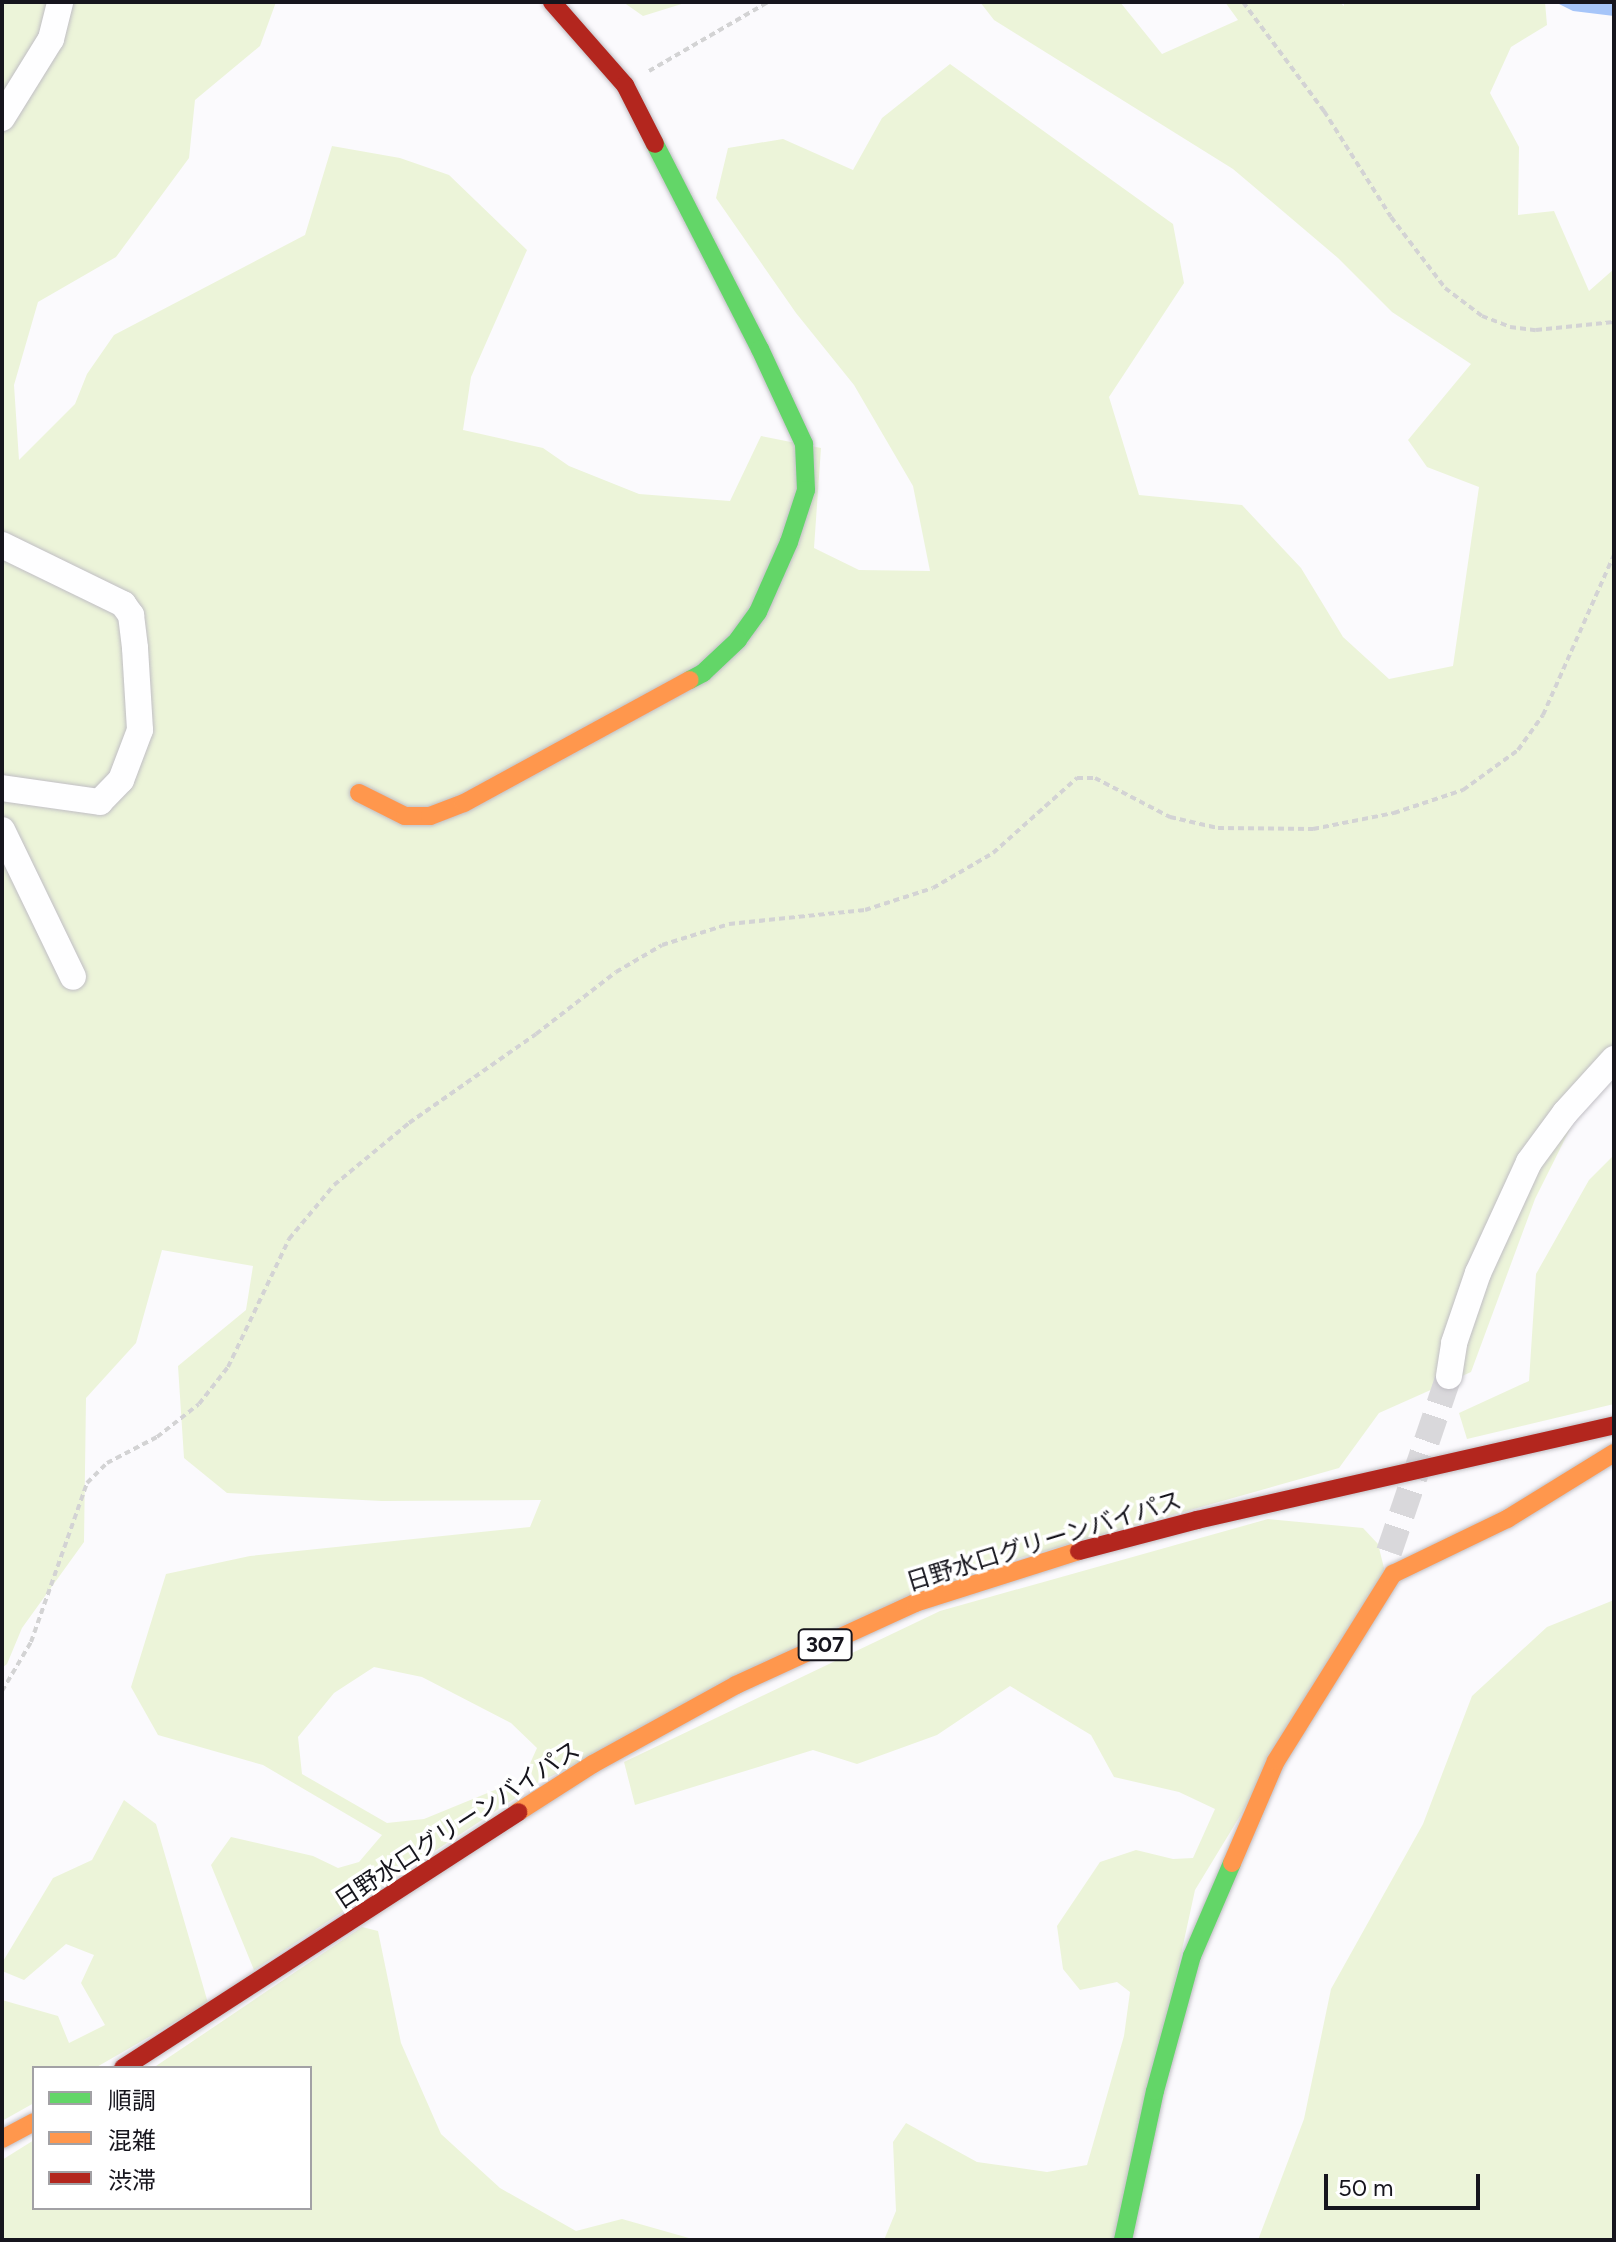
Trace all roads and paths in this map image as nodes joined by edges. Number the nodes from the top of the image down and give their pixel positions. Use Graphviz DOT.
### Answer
graph roads {
  1 [pos="60,2"];
  2 [pos="552,2"];
  3 [pos="768,2"];
  4 [pos="1243,2"];
  5 [pos="625,85"];
  6 [pos="2,118"];
  7 [pos="1614,322"];
  8 [pos="2,545"];
  9 [pos="1614,555"];
  10 [pos="2,788"];
  11 [pos="359,793"];
  12 [pos="3,835"];
  13 [pos="73,977"];
  14 [pos="1614,1059"];
  15 [pos="1449,1376"];
  16 [pos="1614,1425"];
  17 [pos="1614,1453"];
  18 [pos="2,1691"];
  19 [pos="126,2066"];
  20 [pos="32,2123"];
  21 [pos="2,2139"];
  22 [pos="1123,2240"];
  1 -- 6 [label="street"];
  2 -- 5 [label="main road"];
  3 -- 5 [label="path"];
  4 -- 7 [label="path"];
  5 -- 11 [label="main road"];
  8 -- 10 [label="street"];
  9 -- 18 [label="path"];
  12 -- 13 [label="street"];
  14 -- 15 [label="street"];
  16 -- 19 [label="main road, 日野水口グリーンバイパス / 307"];
  17 -- 22 [label="main road"];
  20 -- 21 [label="main road"];
}
